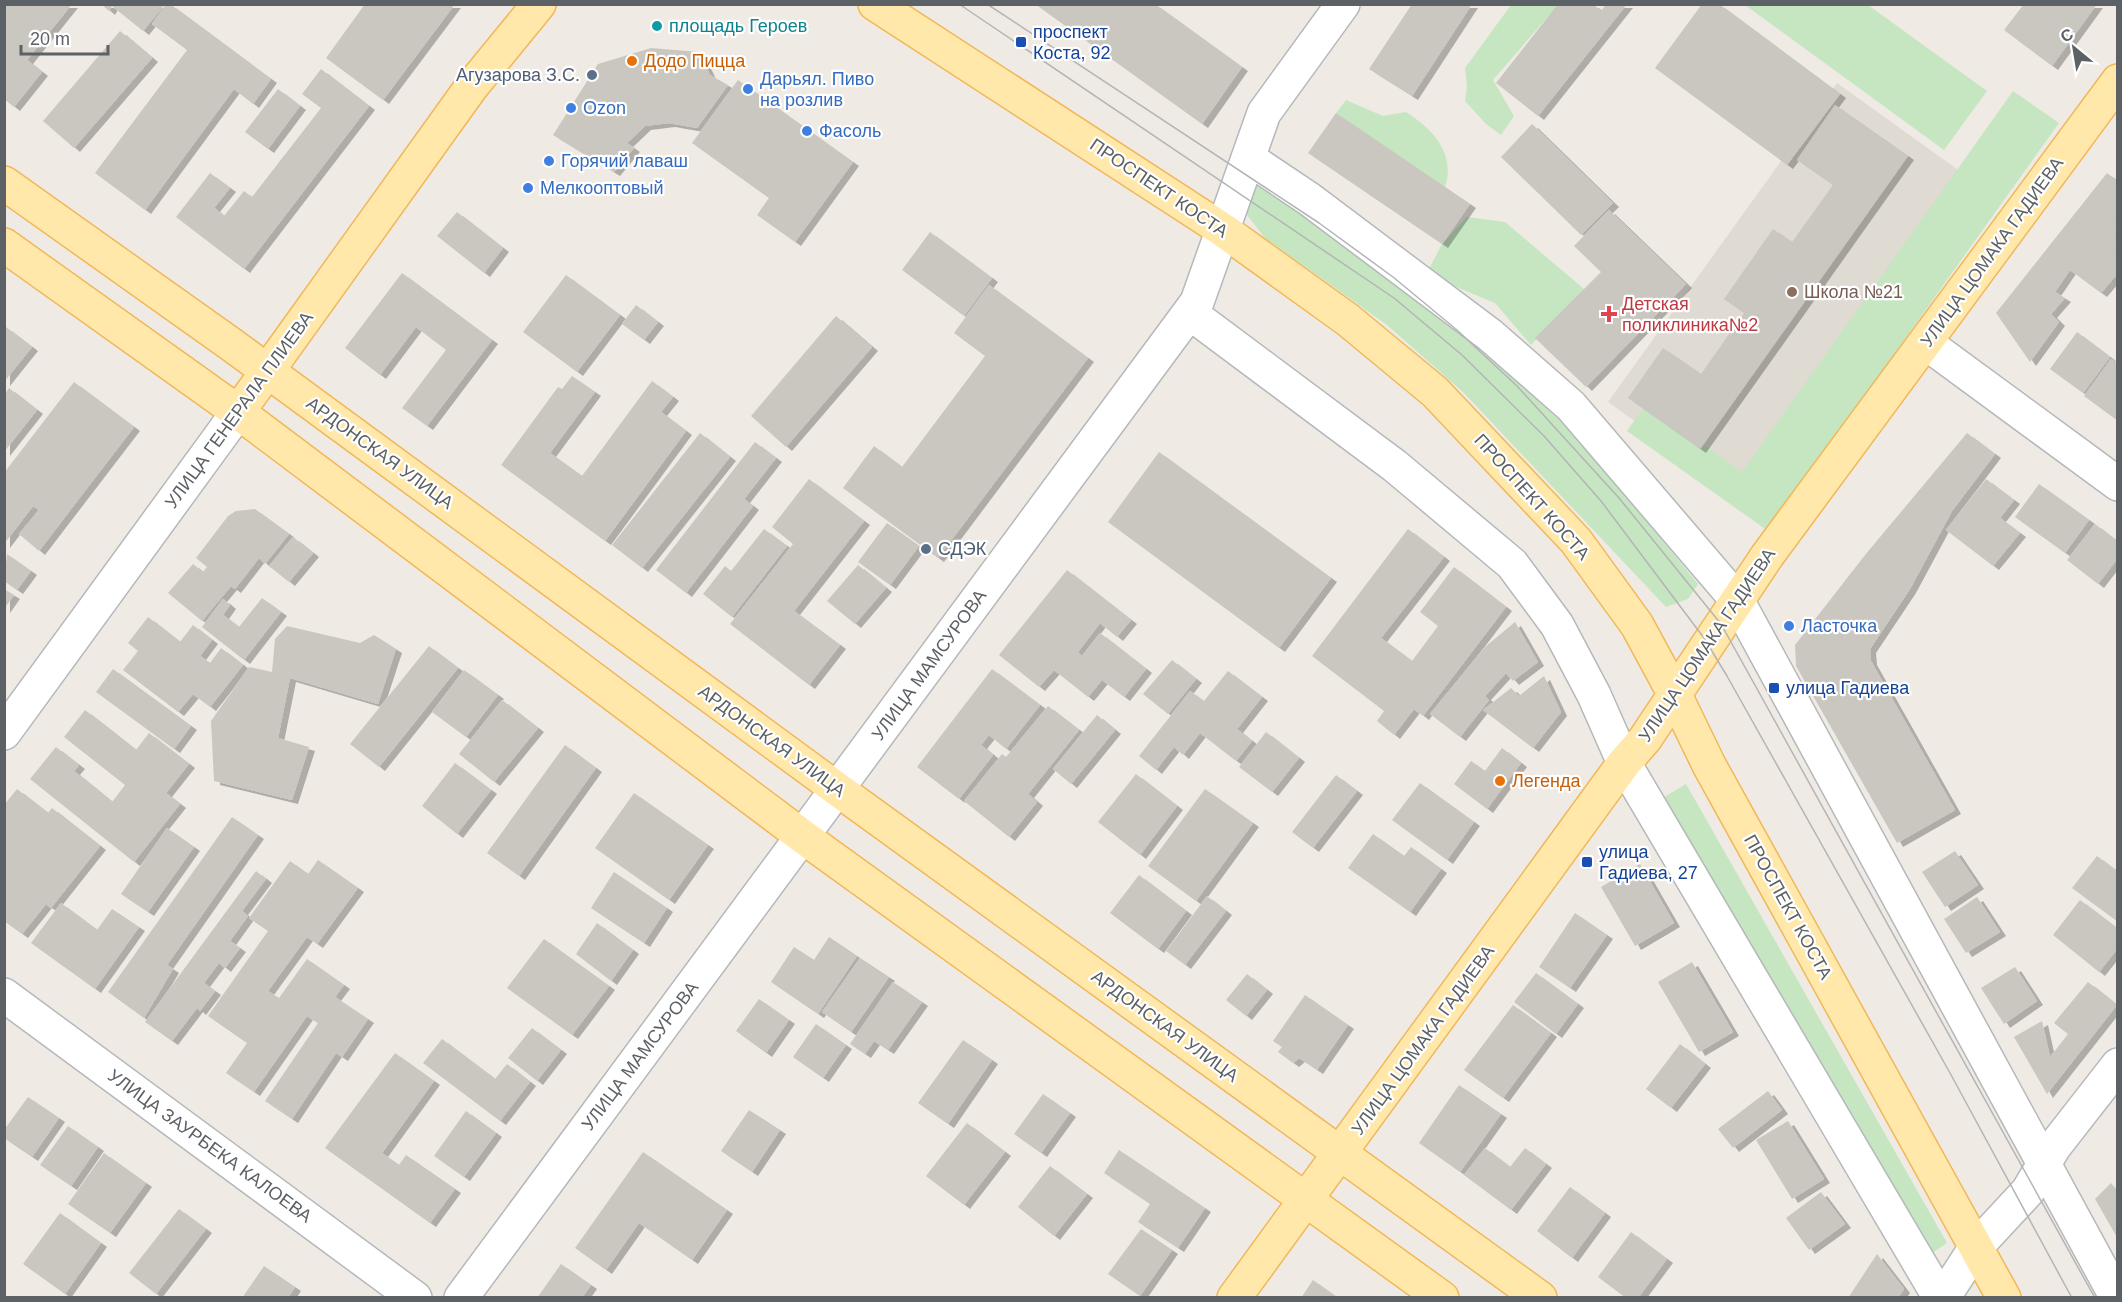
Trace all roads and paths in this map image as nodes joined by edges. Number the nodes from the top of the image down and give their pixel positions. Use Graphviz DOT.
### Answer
graph roads {
  1 [pos="515,4"];
  2 [pos="539,4"];
  3 [pos="875,4"];
  4 [pos="1343,4"];
  5 [pos="2118,81"];
  6 [pos="472,86"];
  7 [pos="1248,158"];
  8 [pos="4,183"];
  9 [pos="1223,230"];
  10 [pos="4,245"];
  11 [pos="1190,313"];
  12 [pos="1926,344"];
  13 [pos="267,370"];
  14 [pos="238,412"];
  15 [pos="2118,484"];
  16 [pos="1737,600"];
  17 [pos="1676,697"];
  18 [pos="4,734"];
  19 [pos="1624,763"];
  20 [pos="837,789"];
  21 [pos="802,836"];
  22 [pos="4,995"];
  23 [pos="2118,1065"];
  24 [pos="1340,1153"];
  25 [pos="2046,1165"];
  26 [pos="1306,1200"];
  27 [pos="1976,1247"];
  28 [pos="415,1298"];
  29 [pos="461,1298"];
  30 [pos="1234,1298"];
  31 [pos="1442,1298"];
  32 [pos="1540,1298"];
  33 [pos="1942,1298"];
  34 [pos="2004,1298"];
  35 [pos="2117,1298"];
  1 -- 6 [label="main road, УЛИЦА ГЕНЕРАЛА ПЛИЕВА"];
  2 -- 6 [label="main road, УЛИЦА ГЕНЕРАЛА ПЛИЕВА"];
  3 -- 9 [label="main road, ПРОСПЕКТ КОСТА"];
  4 -- 7 [label="street, УЛИЦА МАМСУРОВА"];
  5 -- 12 [label="main road, УЛИЦА ЦОМАКА ГАДИЕВА"];
  6 -- 13 [label="main road, УЛИЦА ГЕНЕРАЛА ПЛИЕВА"];
  7 -- 9 [label="street, УЛИЦА МАМСУРОВА"];
  7 -- 16 [label="street"];
  8 -- 13 [label="main road, АРДОНСКАЯ УЛИЦА"];
  9 -- 11 [label="street, УЛИЦА МАМСУРОВА"];
  9 -- 17 [label="main road, ПРОСПЕКТ КОСТА"];
  10 -- 14 [label="main road"];
  11 -- 19 [label="street"];
  11 -- 20 [label="street, УЛИЦА МАМСУРОВА"];
  12 -- 15 [label="street"];
  12 -- 16 [label="main road, УЛИЦА ЦОМАКА ГАДИЕВА"];
  13 -- 14 [label="main road, УЛИЦА ГЕНЕРАЛА ПЛИЕВА"];
  13 -- 20 [label="main road, АРДОНСКАЯ УЛИЦА"];
  14 -- 18 [label="street, УЛИЦА ГЕНЕРАЛА ПЛИЕВА"];
  14 -- 21 [label="main road"];
  16 -- 17 [label="main road, УЛИЦА ЦОМАКА ГАДИЕВА"];
  16 -- 25 [label="street"];
  17 -- 19 [label="main road, УЛИЦА ЦОМАКА ГАДИЕВА"];
  17 -- 27 [label="main road, ПРОСПЕКТ КОСТА"];
  19 -- 24 [label="main road, УЛИЦА ЦОМАКА ГАДИЕВА"];
  19 -- 33 [label="street"];
  20 -- 21 [label="street, УЛИЦА МАМСУРОВА"];
  20 -- 24 [label="main road, АРДОНСКАЯ УЛИЦА"];
  21 -- 26 [label="main road"];
  21 -- 29 [label="street, УЛИЦА МАМСУРОВА"];
  22 -- 28 [label="street, УЛИЦА ЗАУРБЕКА КАЛОЕВА"];
  23 -- 25 [label="street"];
  24 -- 26 [label="main road, УЛИЦА ЦОМАКА ГАДИЕВА"];
  24 -- 32 [label="main road, АРДОНСКАЯ УЛИЦА"];
  25 -- 27 [label="street"];
  25 -- 35 [label="street"];
  26 -- 30 [label="main road, УЛИЦА ЦОМАКА ГАДИЕВА"];
  26 -- 31 [label="main road"];
  27 -- 33 [label="street"];
  27 -- 34 [label="main road, ПРОСПЕКТ КОСТА"];
}
